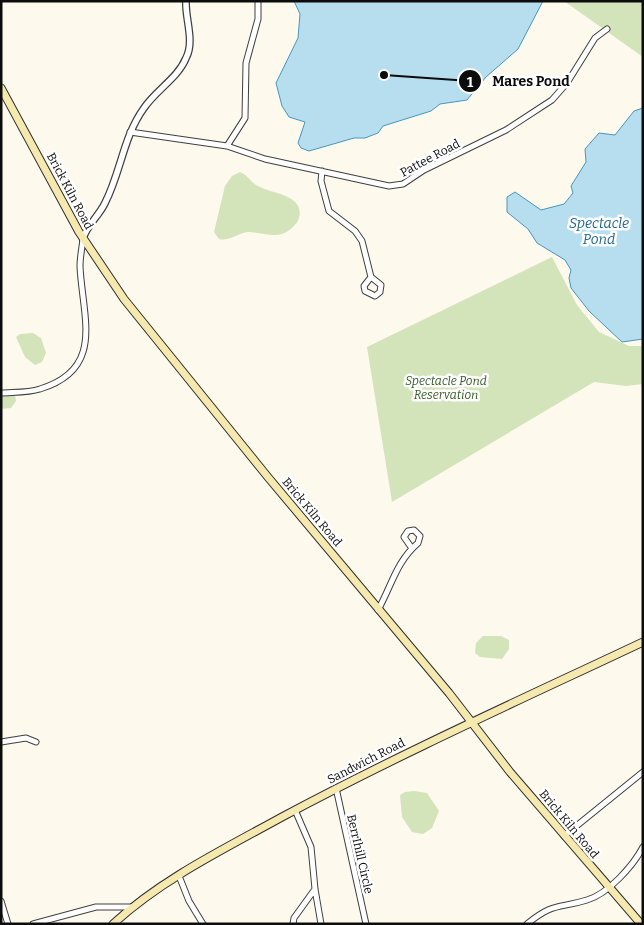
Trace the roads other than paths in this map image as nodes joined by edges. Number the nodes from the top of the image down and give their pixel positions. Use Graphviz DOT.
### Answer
graph roads {
  1 [pos="186,1"];
  2 [pos="258,1"];
  3 [pos="607,29"];
  4 [pos="1,88"];
  5 [pos="130,132"];
  6 [pos="227,146"];
  7 [pos="322,171"];
  8 [pos="83,239"];
  9 [pos="371,277"];
  10 [pos="1,393"];
  11 [pos="411,547"];
  12 [pos="378,610"];
  13 [pos="643,642"];
  14 [pos="471,721"];
  15 [pos="1,742"];
  16 [pos="36,742"];
  17 [pos="643,772"];
  18 [pos="336,788"];
  19 [pos="295,810"];
  20 [pos="564,836"];
  21 [pos="643,847"];
  22 [pos="179,876"];
  23 [pos="608,886"];
  24 [pos="314,889"];
  25 [pos="1,901"];
  26 [pos="131,907"];
  27 [pos="8,924"];
  28 [pos="33,924"];
  29 [pos="113,924"];
  30 [pos="203,924"];
  31 [pos="294,924"];
  32 [pos="321,924"];
  33 [pos="366,924"];
  34 [pos="527,924"];
  35 [pos="641,924"];
  1 -- 5 [label="street"];
  2 -- 6 [label="street"];
  3 -- 7 [label="street, Pattee Road"];
  4 -- 8 [label="main road, Brick Kiln Road"];
  5 -- 6 [label="street, Pattee Road"];
  5 -- 8 [label="street"];
  6 -- 7 [label="street, Pattee Road"];
  7 -- 9 [label="street"];
  8 -- 10 [label="street"];
  8 -- 12 [label="main road, Brick Kiln Road"];
  11 -- 12 [label="street"];
  12 -- 14 [label="main road, Brick Kiln Road"];
  13 -- 14 [label="main road, Sandwich Road"];
  14 -- 18 [label="main road, Sandwich Road"];
  14 -- 20 [label="main road, Brick Kiln Road"];
  15 -- 16 [label="street"];
  17 -- 20 [label="street"];
  18 -- 19 [label="main road, Sandwich Road"];
  18 -- 33 [label="street, BerrIhill Circle"];
  19 -- 22 [label="main road, Sandwich Road"];
  19 -- 24 [label="street"];
  20 -- 23 [label="main road, Brick Kiln Road"];
  21 -- 23 [label="street"];
  22 -- 26 [label="main road, Sandwich Road"];
  22 -- 30 [label="street"];
  23 -- 34 [label="street"];
  23 -- 35 [label="main road, Brick Kiln Road"];
  24 -- 31 [label="street"];
  24 -- 32 [label="street"];
  25 -- 27 [label="street"];
  26 -- 28 [label="street"];
  26 -- 29 [label="main road, Sandwich Road"];
}
